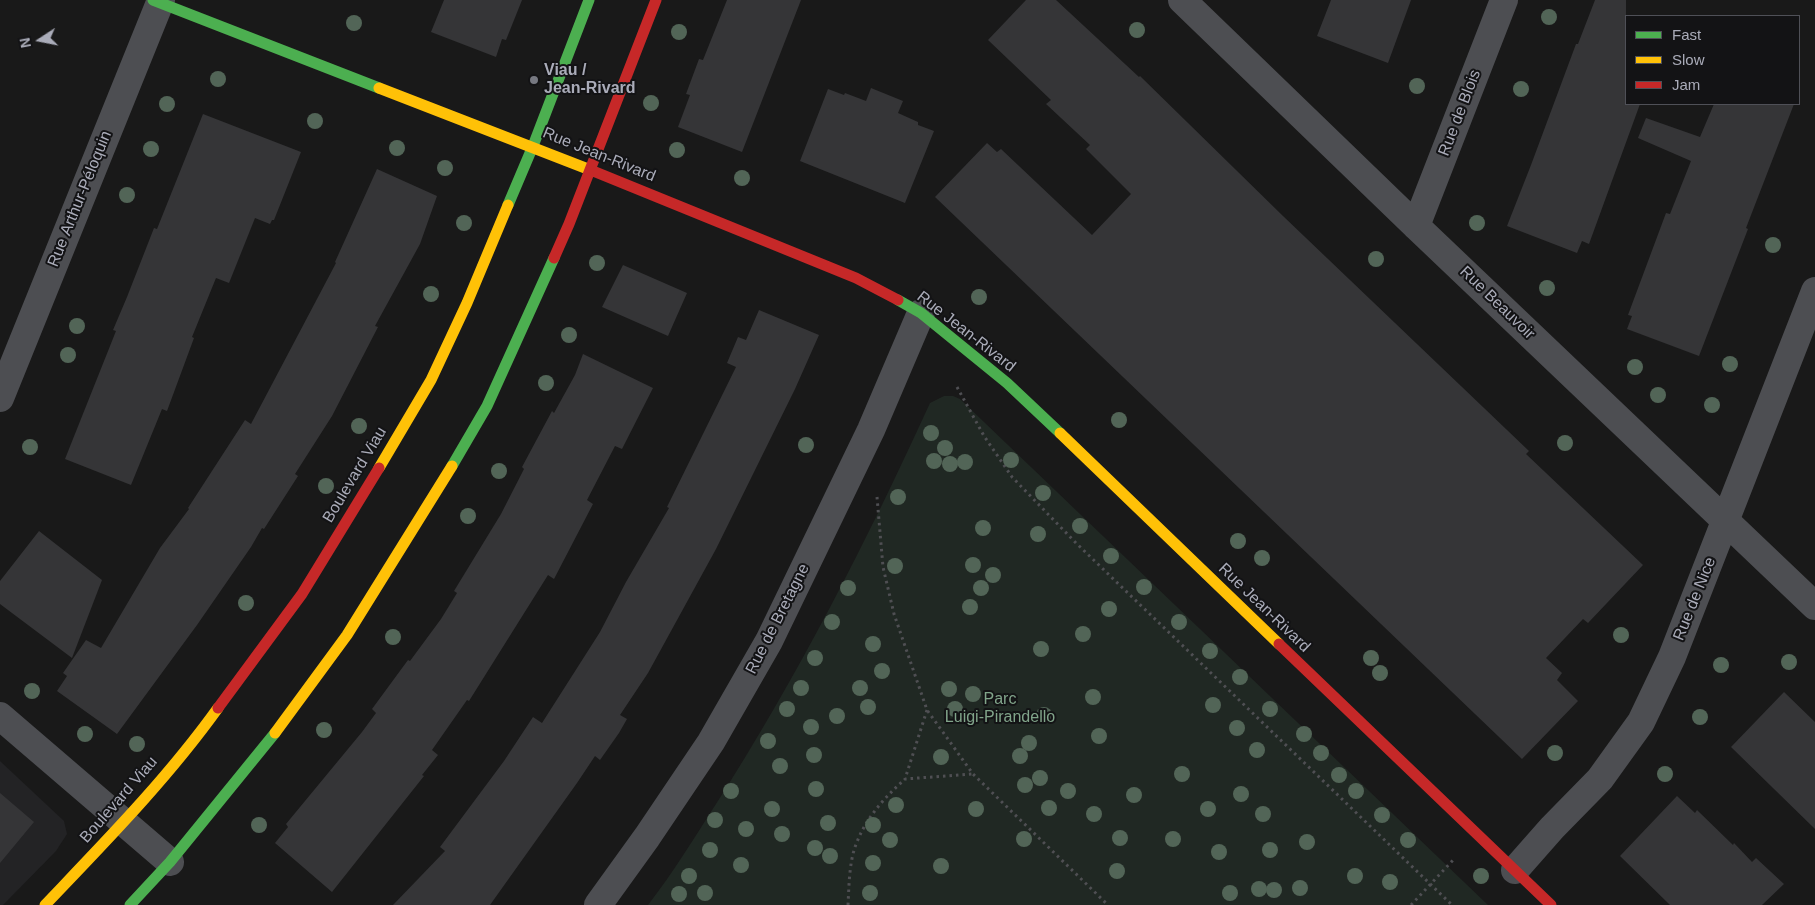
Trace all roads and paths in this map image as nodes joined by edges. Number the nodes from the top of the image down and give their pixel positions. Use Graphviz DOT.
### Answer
graph roads {
  1 [pos="589,0"];
  2 [pos="656,0"];
  3 [pos="1182,0"];
  4 [pos="1504,0"];
  5 [pos="158,1"];
  6 [pos="533,146"];
  7 [pos="591,169"];
  8 [pos="1416,226"];
  9 [pos="1815,291"];
  10 [pos="921,313"];
  11 [pos="955,382"];
  12 [pos="0,398"];
  13 [pos="876,489"];
  14 [pos="1726,521"];
  15 [pos="1815,606"];
  16 [pos="927,710"];
  17 [pos="0,716"];
  18 [pos="973,774"];
  19 [pos="905,780"];
  20 [pos="124,822"];
  21 [pos="1477,834"];
  22 [pos="170,862"];
  23 [pos="1515,870"];
  24 [pos="1431,884"];
  25 [pos="45,905"];
  26 [pos="130,905"];
  27 [pos="598,905"];
  28 [pos="848,905"];
  29 [pos="1108,905"];
  30 [pos="1410,905"];
  31 [pos="1452,905"];
  32 [pos="1551,905"];
  1 -- 6 [label="main road, Boulevard Viau"];
  2 -- 7 [label="main road"];
  3 -- 8 [label="street, Rue Beauvoir"];
  4 -- 8 [label="street, Rue de Blois"];
  5 -- 6 [label="main road, Rue Jean-Rivard"];
  5 -- 12 [label="street, Rue Arthur-Péloquin"];
  6 -- 7 [label="main road, Rue Jean-Rivard"];
  6 -- 20 [label="main road, Boulevard Viau"];
  7 -- 10 [label="main road, Rue Jean-Rivard"];
  7 -- 22 [label="main road"];
  8 -- 14 [label="street, Rue Beauvoir"];
  9 -- 14 [label="street, Rue de Nice"];
  10 -- 21 [label="main road, Rue Jean-Rivard"];
  10 -- 27 [label="street, Rue de Bretagne"];
  11 -- 24 [label="path"];
  13 -- 16 [label="path"];
  14 -- 15 [label="street, Rue Beauvoir"];
  14 -- 23 [label="street, Rue de Nice"];
  16 -- 18 [label="path"];
  16 -- 19 [label="path"];
  17 -- 20 [label="street"];
  18 -- 19 [label="path"];
  18 -- 29 [label="path"];
  19 -- 28 [label="path"];
  20 -- 22 [label="street"];
  20 -- 25 [label="main road, Boulevard Viau"];
  21 -- 23 [label="main road, Rue Jean-Rivard"];
  21 -- 24 [label="path"];
  22 -- 26 [label="main road"];
  23 -- 32 [label="main road, Rue Jean-Rivard"];
  24 -- 30 [label="path"];
  24 -- 31 [label="path"];
}
